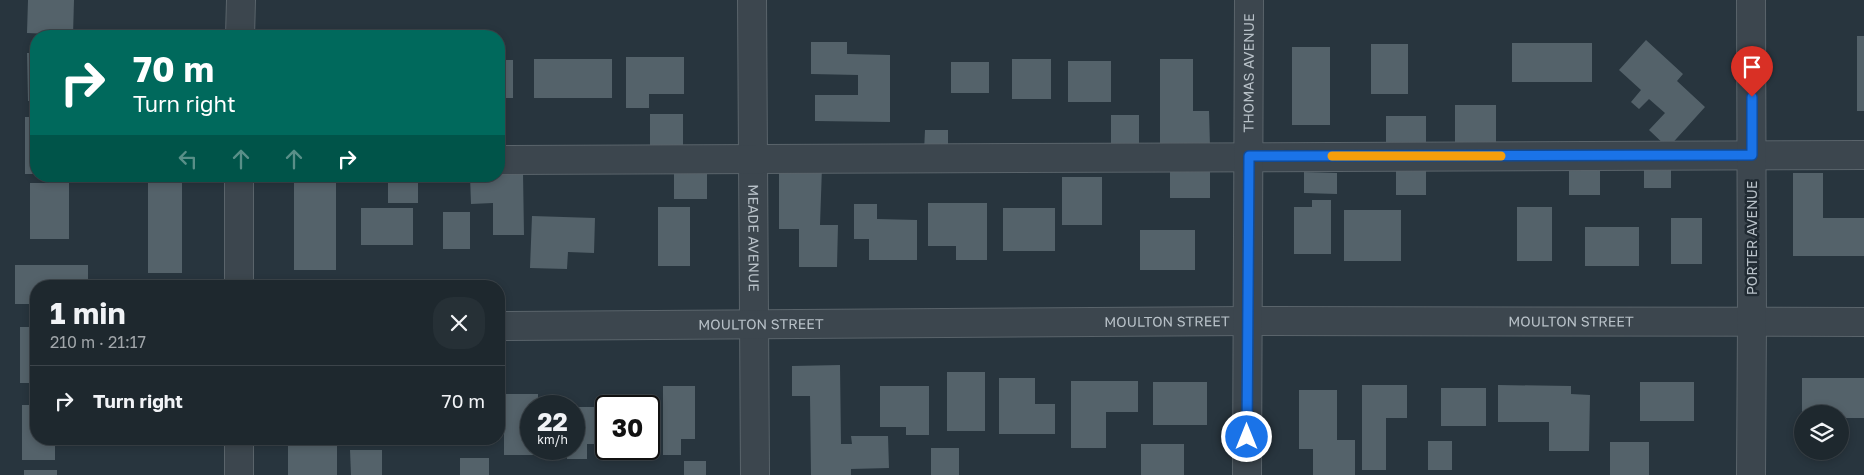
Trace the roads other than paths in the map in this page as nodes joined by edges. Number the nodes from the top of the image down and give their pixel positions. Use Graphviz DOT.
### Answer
graph roads {
  1 [pos="241,0"];
  2 [pos="752,0"];
  3 [pos="1249,0"];
  4 [pos="1751,0"];
  5 [pos="240,30"];
  6 [pos="1752,155"];
  7 [pos="1864,155"];
  8 [pos="1249,156"];
  9 [pos="753,158"];
  10 [pos="505,160"];
  11 [pos="239,182"];
  12 [pos="239,280"];
  13 [pos="1248,322"];
  14 [pos="1864,322"];
  15 [pos="1752,323"];
  16 [pos="754,325"];
  17 [pos="505,326"];
  18 [pos="239,445"];
  19 [pos="239,475"];
  20 [pos="755,475"];
  21 [pos="1247,475"];
  22 [pos="1751,475"];
  1 -- 5 [label="street"];
  2 -- 9 [label="street, MEADE AVENUE"];
  3 -- 8 [label="street, THOMAS AVENUE"];
  4 -- 6 [label="street, PORTER AVENUE"];
  6 -- 7 [label="street"];
  6 -- 8 [label="street"];
  6 -- 15 [label="street, PORTER AVENUE"];
  8 -- 9 [label="street"];
  8 -- 13 [label="street, THOMAS AVENUE"];
  9 -- 10 [label="street"];
  9 -- 16 [label="street, MEADE AVENUE"];
  11 -- 12 [label="street"];
  13 -- 15 [label="street, MOULTON STREET"];
  13 -- 16 [label="street, MOULTON STREET"];
  13 -- 21 [label="street, THOMAS AVENUE"];
  14 -- 15 [label="street, MOULTON STREET"];
  15 -- 22 [label="street, PORTER AVENUE"];
  16 -- 17 [label="street, MOULTON STREET"];
  16 -- 20 [label="street, MEADE AVENUE"];
  18 -- 19 [label="street"];
}
